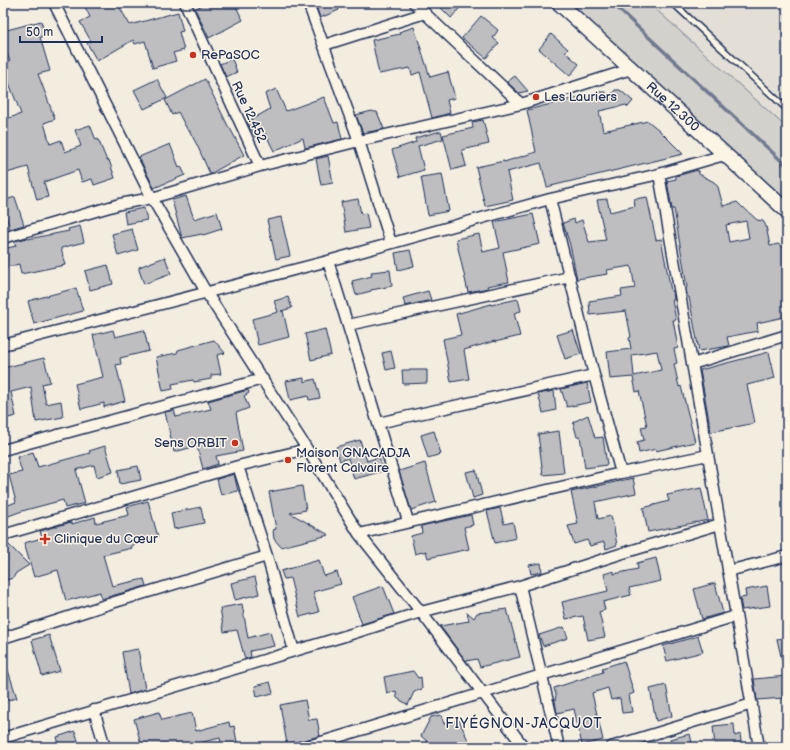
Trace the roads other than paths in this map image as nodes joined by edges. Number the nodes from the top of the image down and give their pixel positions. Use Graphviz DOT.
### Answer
graph roads {
  1 [pos="54,3"];
  2 [pos="185,3"];
  3 [pos="308,3"];
  4 [pos="414,3"];
  5 [pos="558,3"];
  6 [pos="673,3"];
  7 [pos="425,13"];
  8 [pos="324,45"];
  9 [pos="631,69"];
  10 [pos="521,104"];
  11 [pos="787,109"];
  12 [pos="358,141"];
  13 [pos="724,155"];
  14 [pos="260,166"];
  15 [pos="659,174"];
  16 [pos="152,198"];
  17 [pos="550,199"];
  18 [pos="787,211"];
  19 [pos="3,238"];
  20 [pos="391,243"];
  21 [pos="328,261"];
  22 [pos="570,277"];
  23 [pos="206,292"];
  24 [pos="348,325"];
  25 [pos="787,335"];
  26 [pos="3,345"];
  27 [pos="692,364"];
  28 [pos="594,375"];
  29 [pos="263,379"];
  30 [pos="378,423"];
  31 [pos="307,449"];
  32 [pos="3,450"];
  33 [pos="708,455"];
  34 [pos="238,466"];
  35 [pos="621,473"];
  36 [pos="408,522"];
  37 [pos="720,524"];
  38 [pos="359,534"];
  39 [pos="3,535"];
  40 [pos="267,556"];
  41 [pos="787,556"];
  42 [pos="728,571"];
  43 [pos="520,586"];
  44 [pos="421,612"];
  45 [pos="736,616"];
  46 [pos="3,638"];
  47 [pos="294,651"];
  48 [pos="542,674"];
  49 [pos="482,692"];
  50 [pos="752,704"];
  51 [pos="94,710"];
  52 [pos="3,738"];
  53 [pos="105,747"];
  54 [pos="305,747"];
  55 [pos="524,747"];
  56 [pos="559,747"];
  57 [pos="611,747"];
  58 [pos="759,747"];
  1 -- 16 [label="street"];
  2 -- 14 [label="street, Rue 12.452"];
  3 -- 8 [label="street"];
  4 -- 7 [label="street"];
  5 -- 9 [label="street, Rue 12.300"];
  6 -- 11 [label="lane"];
  7 -- 8 [label="street"];
  7 -- 10 [label="street"];
  8 -- 12 [label="street"];
  9 -- 10 [label="street"];
  9 -- 13 [label="street, Rue 12.300"];
  10 -- 12 [label="street"];
  12 -- 14 [label="street"];
  12 -- 20 [label="street"];
  13 -- 15 [label="street"];
  13 -- 18 [label="street, Rue 12.300"];
  14 -- 16 [label="street"];
  15 -- 17 [label="street"];
  15 -- 27 [label="street"];
  16 -- 19 [label="street"];
  16 -- 23 [label="street"];
  17 -- 20 [label="street"];
  17 -- 22 [label="street"];
  20 -- 21 [label="street"];
  21 -- 23 [label="street"];
  21 -- 24 [label="street"];
  22 -- 24 [label="street"];
  22 -- 28 [label="street"];
  23 -- 26 [label="street"];
  23 -- 29 [label="street"];
  24 -- 30 [label="street"];
  25 -- 27 [label="street"];
  27 -- 33 [label="street"];
  28 -- 30 [label="street"];
  28 -- 35 [label="street"];
  29 -- 31 [label="street"];
  29 -- 32 [label="street"];
  30 -- 36 [label="street"];
  31 -- 34 [label="street"];
  31 -- 38 [label="street"];
  33 -- 35 [label="street"];
  33 -- 37 [label="street"];
  34 -- 39 [label="street"];
  34 -- 40 [label="street"];
  35 -- 36 [label="street"];
  36 -- 38 [label="street"];
  37 -- 42 [label="street"];
  37 -- 43 [label="street"];
  38 -- 44 [label="street"];
  40 -- 46 [label="street"];
  40 -- 47 [label="street"];
  41 -- 42 [label="street"];
  42 -- 45 [label="street"];
  43 -- 44 [label="street"];
  43 -- 48 [label="street"];
  44 -- 47 [label="street"];
  44 -- 49 [label="street"];
  45 -- 48 [label="street"];
  45 -- 50 [label="street"];
  47 -- 51 [label="street"];
  48 -- 49 [label="street"];
  48 -- 56 [label="street"];
  49 -- 54 [label="street"];
  49 -- 55 [label="street"];
  50 -- 57 [label="street"];
  50 -- 58 [label="street"];
  51 -- 52 [label="street"];
  51 -- 53 [label="street"];
}
